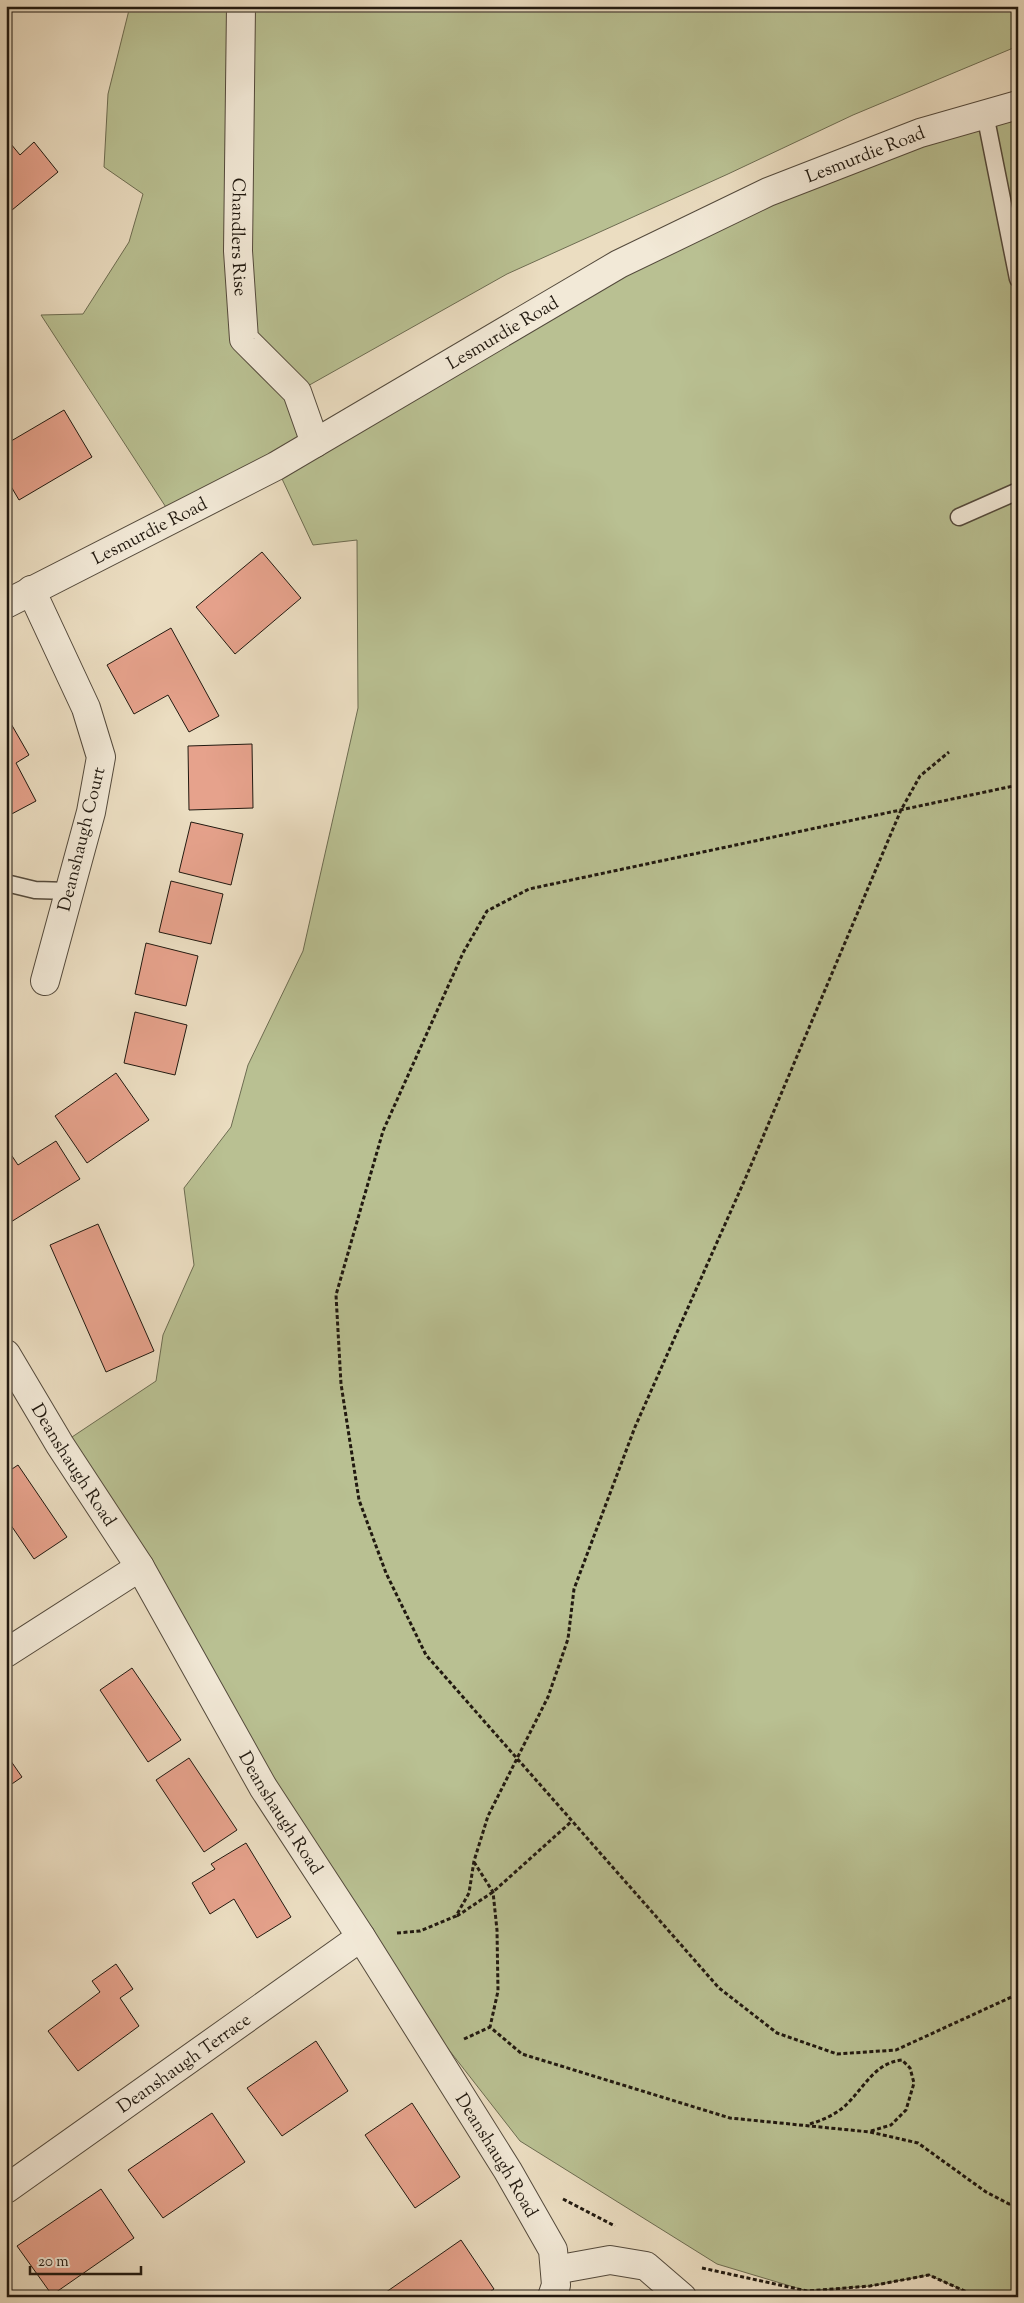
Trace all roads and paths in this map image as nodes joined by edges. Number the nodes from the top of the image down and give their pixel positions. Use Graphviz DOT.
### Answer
graph roads {
  1 [pos="241,6"];
  2 [pos="1018,105"];
  3 [pos="985,114"];
  4 [pos="1018,278"];
  5 [pos="315,443"];
  6 [pos="1018,491"];
  7 [pos="958,517"];
  8 [pos="31,590"];
  9 [pos="6,604"];
  10 [pos="949,752"];
  11 [pos="1018,785"];
  12 [pos="901,810"];
  13 [pos="6,883"];
  14 [pos="69,891"];
  15 [pos="45,981"];
  16 [pos="6,1354"];
  17 [pos="140,1568"];
  18 [pos="6,1653"];
  19 [pos="517,1759"];
  20 [pos="572,1821"];
  21 [pos="474,1861"];
  22 [pos="493,1892"];
  23 [pos="456,1916"];
  24 [pos="361,1937"];
  25 [pos="1018,1994"];
  26 [pos="490,2027"];
  27 [pos="434,2053"];
  28 [pos="806,2125"];
  29 [pos="870,2132"];
  30 [pos="8,2186"];
  31 [pos="559,2197"];
  32 [pos="1018,2202"];
  33 [pos="618,2227"];
  34 [pos="695,2267"];
  35 [pos="555,2270"];
  36 [pos="552,2297"];
  37 [pos="682,2297"];
  38 [pos="978,2297"];
  1 -- 5 [label="street, Chandlers Rise"];
  2 -- 3 [label="street, Lesmurdie Road"];
  3 -- 4 [label="lane"];
  3 -- 5 [label="street, Lesmurdie Road"];
  5 -- 8 [label="street, Lesmurdie Road"];
  6 -- 7 [label="lane"];
  8 -- 9 [label="street, Lesmurdie Road"];
  8 -- 14 [label="street, Deanshaugh Court"];
  10 -- 12 [label="path"];
  11 -- 12 [label="path"];
  12 -- 19 [label="path"];
  12 -- 19 [label="path"];
  13 -- 14 [label="lane"];
  14 -- 15 [label="street, Deanshaugh Court"];
  16 -- 17 [label="street, Deanshaugh Road"];
  17 -- 18 [label="street"];
  17 -- 24 [label="street, Deanshaugh Road"];
  19 -- 20 [label="path"];
  19 -- 21 [label="path"];
  20 -- 22 [label="path"];
  20 -- 25 [label="path"];
  21 -- 22 [label="path"];
  21 -- 23 [label="path"];
  22 -- 23 [label="path"];
  22 -- 26 [label="path"];
  23 -- 24 [label="path"];
  24 -- 27 [label="street, Deanshaugh Road"];
  24 -- 30 [label="street, Deanshaugh Terrace"];
  26 -- 27 [label="path"];
  26 -- 28 [label="path"];
  27 -- 35 [label="street, Deanshaugh Road"];
  28 -- 29 [label="path"];
  28 -- 29 [label="path"];
  29 -- 32 [label="path"];
  31 -- 33 [label="path"];
  34 -- 38 [label="path"];
  35 -- 36 [label="street, Deanshaugh Road"];
  35 -- 37 [label="street"];
}
